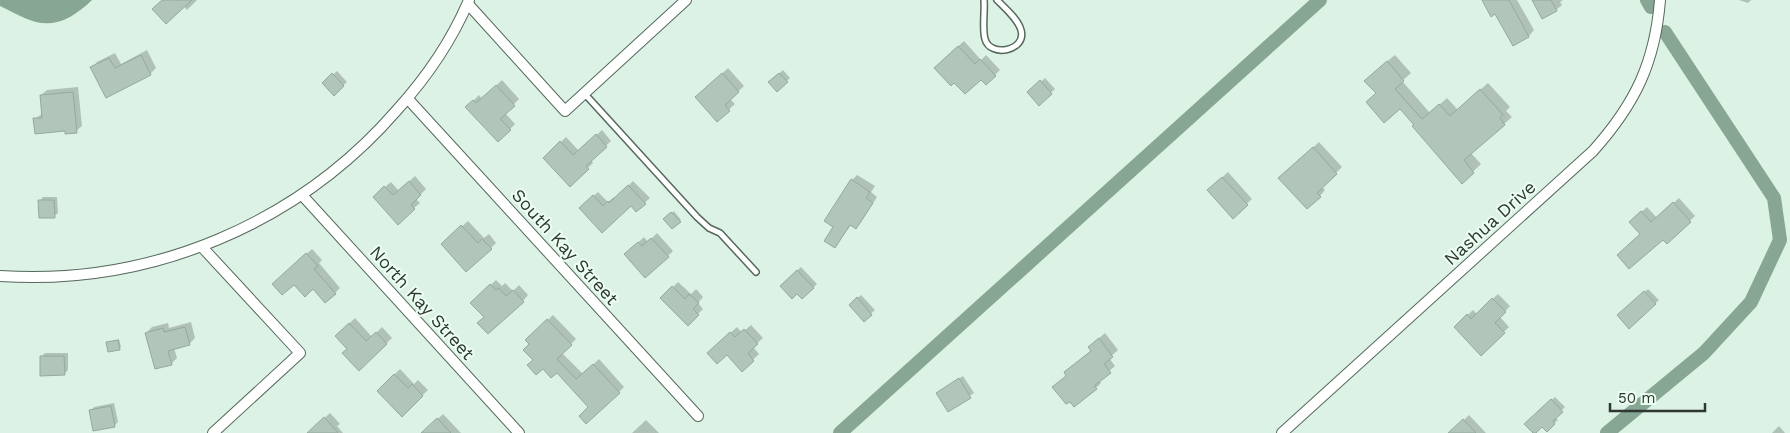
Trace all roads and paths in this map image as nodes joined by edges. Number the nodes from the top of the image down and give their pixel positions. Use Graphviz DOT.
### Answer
graph roads {
  1 [pos="686,0"];
  2 [pos="984,0"];
  3 [pos="997,0"];
  4 [pos="1660,0"];
  5 [pos="468,2"];
  6 [pos="584,94"];
  7 [pos="408,98"];
  8 [pos="302,195"];
  9 [pos="202,246"];
  10 [pos="756,272"];
  11 [pos="0,276"];
  12 [pos="698,416"];
  13 [pos="213,433"];
  14 [pos="519,433"];
  15 [pos="1282,433"];
  1 -- 6 [label="street"];
  2 -- 3 [label="lane"];
  4 -- 15 [label="street, Nashua Drive"];
  5 -- 6 [label="street"];
  5 -- 7 [label="street"];
  6 -- 10 [label="lane"];
  7 -- 8 [label="street"];
  7 -- 12 [label="street, South Kay Street"];
  8 -- 9 [label="street"];
  8 -- 14 [label="street, North Kay Street"];
  9 -- 11 [label="street"];
  9 -- 13 [label="street"];
}
